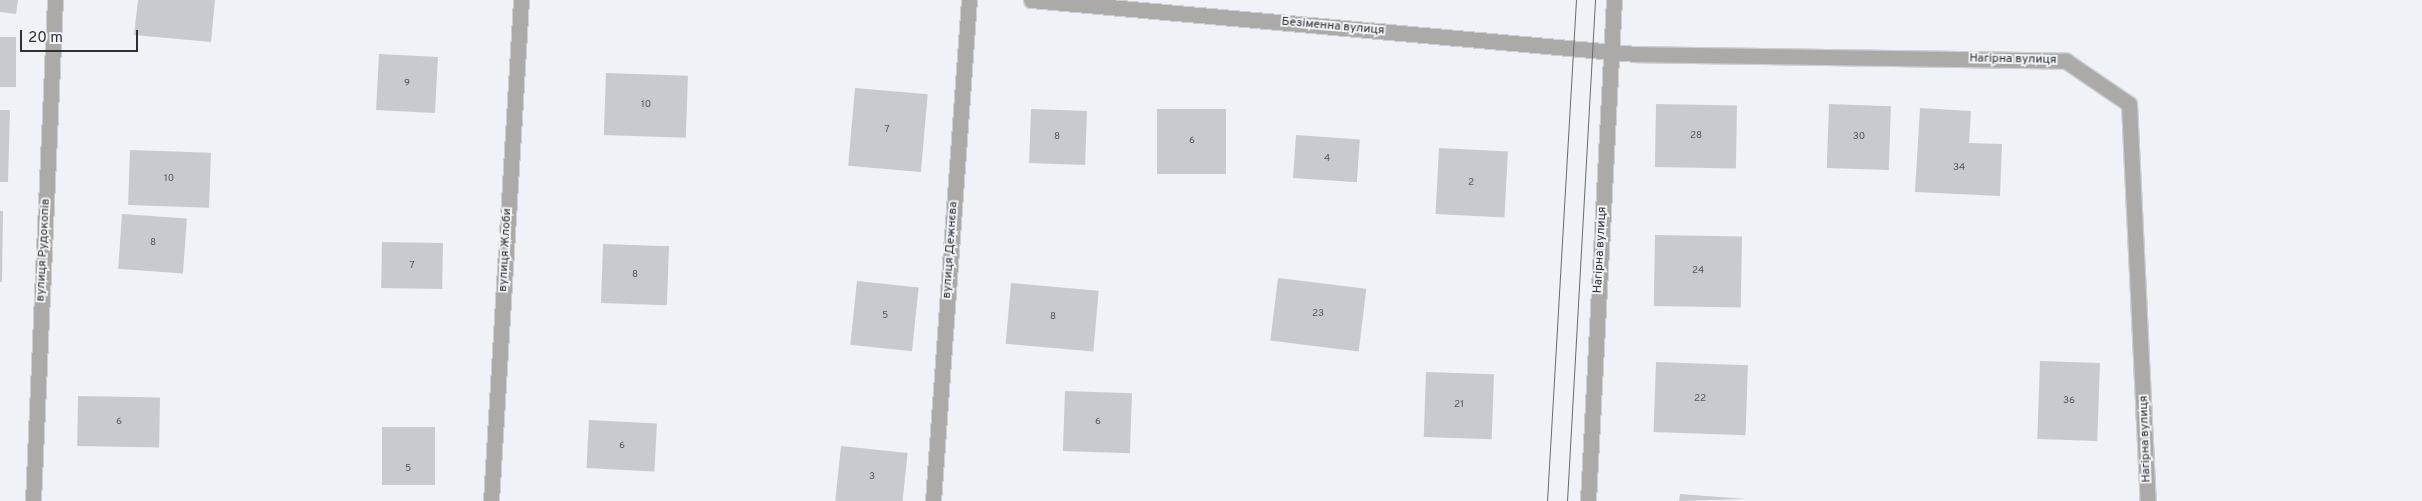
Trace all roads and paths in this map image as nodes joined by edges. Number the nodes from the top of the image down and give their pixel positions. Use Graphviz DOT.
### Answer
graph roads {
  1 [pos="55,0"];
  2 [pos="520,0"];
  3 [pos="969,0"];
  4 [pos="1030,0"];
  5 [pos="1614,0"];
  6 [pos="1611,52"];
  7 [pos="1636,54"];
  8 [pos="32,501"];
  9 [pos="491,501"];
  10 [pos="933,501"];
  11 [pos="1588,501"];
  12 [pos="2148,501"];
  1 -- 8 [label="street, вулиця Рудокопів"];
  2 -- 9 [label="street, вулиця Жлоби"];
  3 -- 10 [label="street, вулиця Дежнєва"];
  4 -- 6 [label="street, Безіменна вулиця"];
  5 -- 6 [label="street, Нагірна вулиця"];
  6 -- 7 [label="street, Безіменна вулиця"];
  6 -- 11 [label="street, Нагірна вулиця"];
  7 -- 12 [label="street, Нагірна вулиця"];
}
